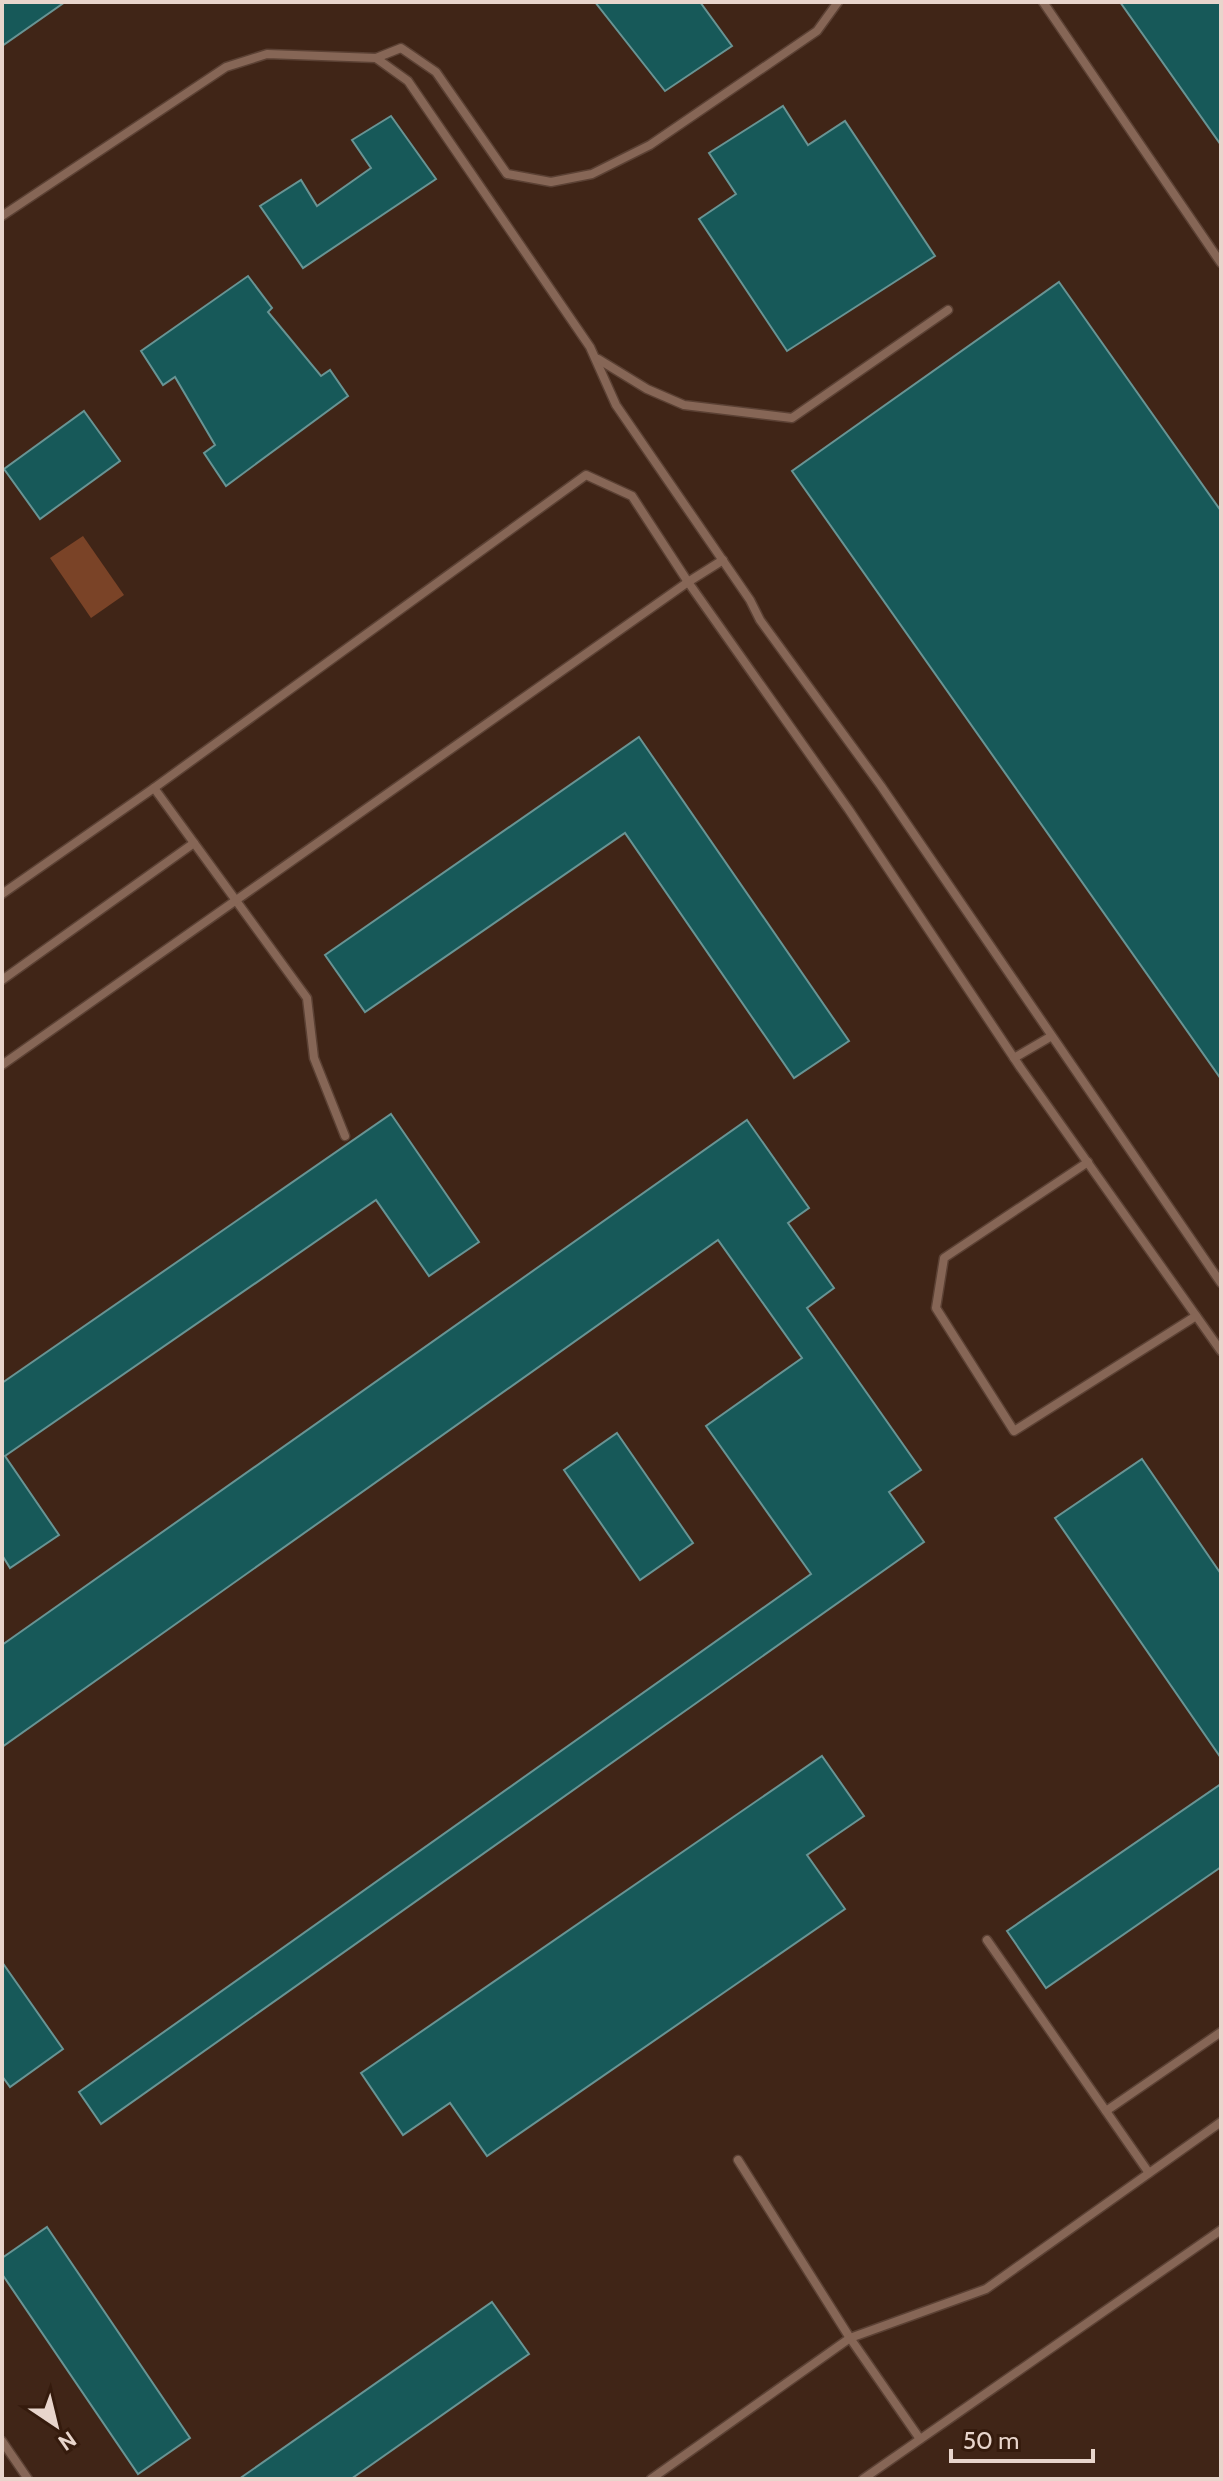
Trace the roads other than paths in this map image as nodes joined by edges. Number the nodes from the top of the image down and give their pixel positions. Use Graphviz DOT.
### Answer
graph roads {
  1 [pos="838,2"];
  2 [pos="1043,2"];
  3 [pos="376,58"];
  4 [pos="2,216"];
  5 [pos="1221,263"];
  6 [pos="948,310"];
  7 [pos="597,358"];
  8 [pos="723,560"];
  9 [pos="688,582"];
  10 [pos="154,788"];
  11 [pos="194,843"];
  12 [pos="2,894"];
  13 [pos="235,900"];
  14 [pos="2,980"];
  15 [pos="1050,1037"];
  16 [pos="1014,1058"];
  17 [pos="2,1065"];
  18 [pos="345,1136"];
  19 [pos="1088,1162"];
  20 [pos="1221,1283"];
  21 [pos="1196,1316"];
  22 [pos="1221,1351"];
  23 [pos="987,1940"];
  24 [pos="1221,2032"];
  25 [pos="1106,2111"];
  26 [pos="1221,2122"];
  27 [pos="738,2160"];
  28 [pos="1149,2173"];
  29 [pos="1221,2230"];
  30 [pos="850,2338"];
  31 [pos="920,2439"];
  32 [pos="2,2441"];
  33 [pos="28,2479"];
  34 [pos="651,2479"];
  35 [pos="863,2479"];
  1 -- 3 [label="lane"];
  2 -- 5 [label="lane"];
  3 -- 4 [label="lane"];
  3 -- 7 [label="lane"];
  6 -- 7 [label="lane"];
  7 -- 8 [label="lane"];
  8 -- 9 [label="lane"];
  8 -- 15 [label="lane"];
  9 -- 10 [label="lane"];
  9 -- 13 [label="lane"];
  9 -- 16 [label="lane"];
  10 -- 11 [label="lane"];
  10 -- 12 [label="lane"];
  11 -- 13 [label="lane"];
  11 -- 14 [label="lane"];
  13 -- 17 [label="lane"];
  13 -- 18 [label="lane"];
  15 -- 16 [label="lane"];
  15 -- 20 [label="lane"];
  16 -- 19 [label="lane"];
  19 -- 21 [label="lane"];
  19 -- 21 [label="lane"];
  21 -- 22 [label="lane"];
  23 -- 25 [label="lane"];
  24 -- 25 [label="lane"];
  25 -- 28 [label="lane"];
  26 -- 28 [label="lane"];
  27 -- 30 [label="lane"];
  28 -- 30 [label="lane"];
  29 -- 31 [label="lane"];
  30 -- 31 [label="lane"];
  30 -- 34 [label="lane"];
  31 -- 35 [label="lane"];
  32 -- 33 [label="lane"];
}
